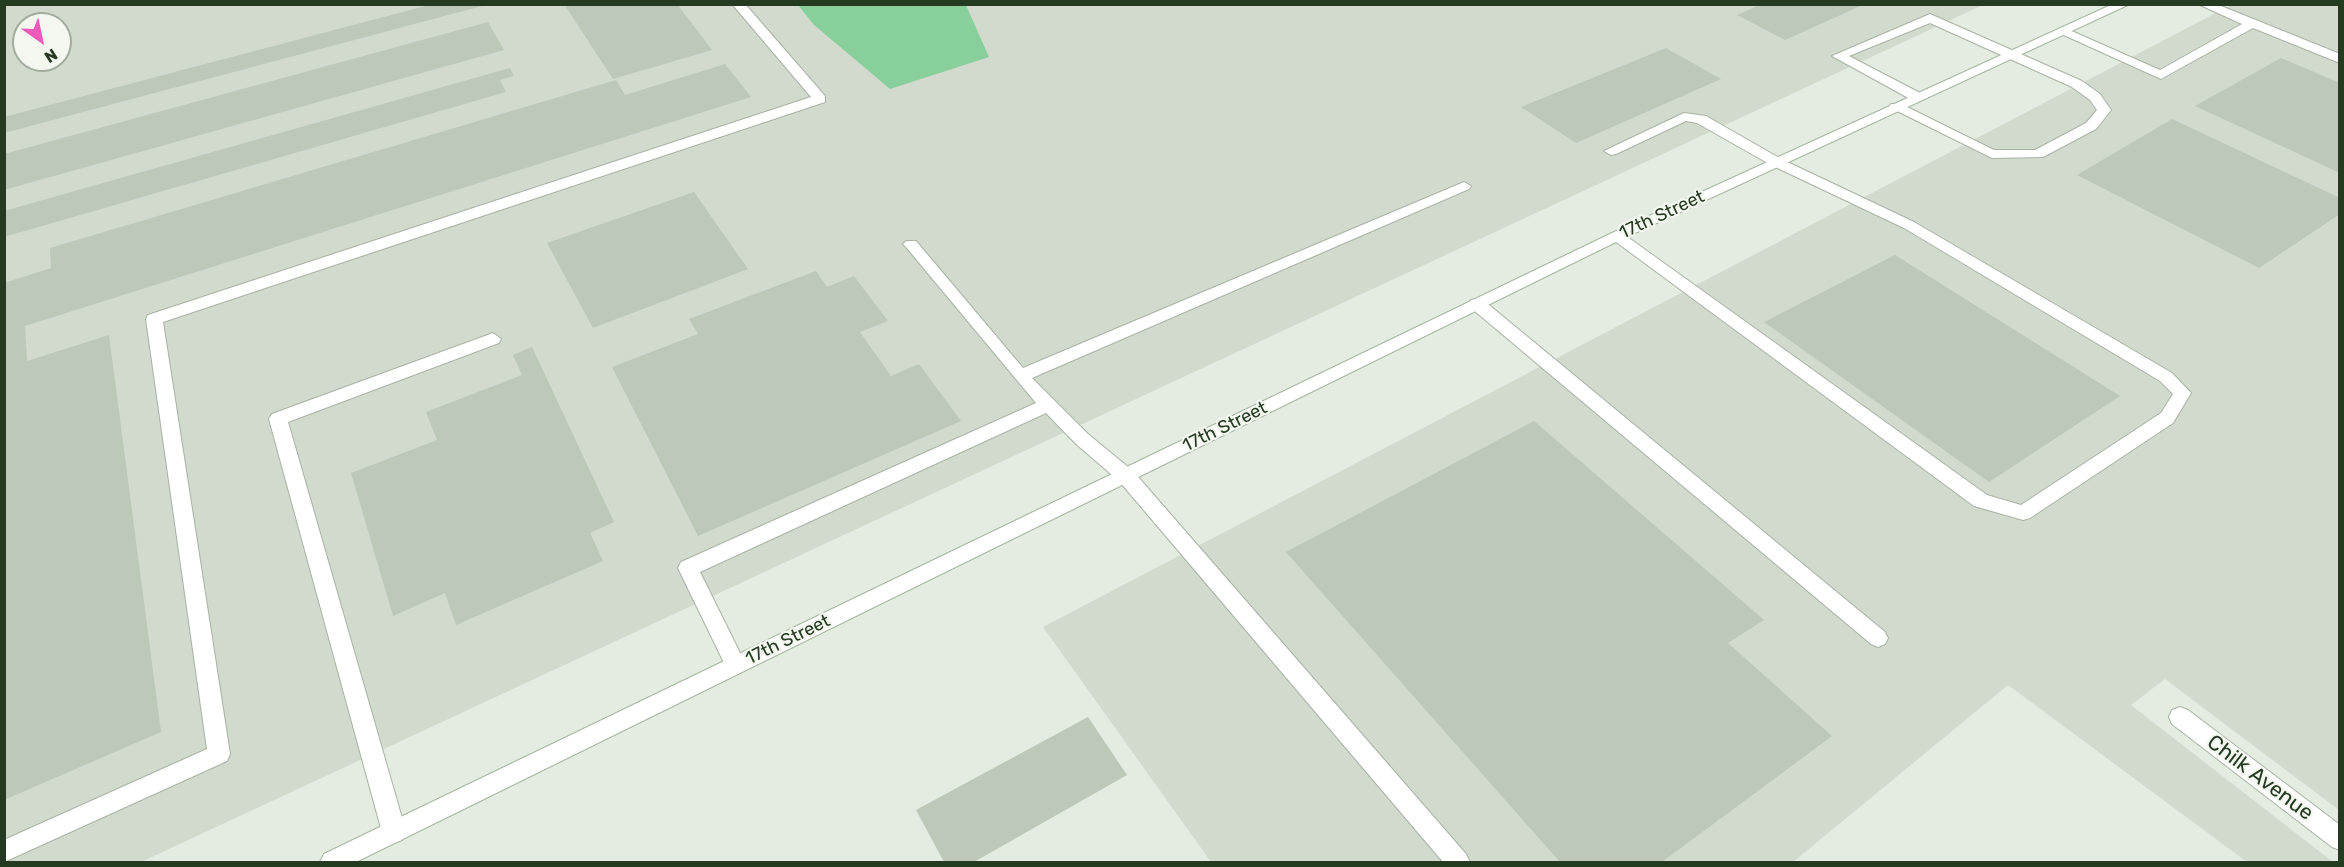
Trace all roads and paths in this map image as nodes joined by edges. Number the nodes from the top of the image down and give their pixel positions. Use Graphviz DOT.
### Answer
graph roads {
  1 [pos="738,4"];
  2 [pos="2124,4"];
  3 [pos="2204,4"];
  4 [pos="1929,11"];
  5 [pos="2251,24"];
  6 [pos="2063,32"];
  7 [pos="2013,56"];
  8 [pos="2340,60"];
  9 [pos="1917,97"];
  10 [pos="1896,107"];
  11 [pos="1611,151"];
  12 [pos="1776,162"];
  13 [pos="1464,186"];
  14 [pos="1617,236"];
  15 [pos="910,244"];
  16 [pos="1477,304"];
  17 [pos="493,339"];
  18 [pos="1020,376"];
  19 [pos="1048,405"];
  20 [pos="1126,476"];
  21 [pos="1878,638"];
  22 [pos="735,665"];
  23 [pos="2180,717"];
  24 [pos="394,832"];
  25 [pos="2340,839"];
  26 [pos="4,852"];
  27 [pos="332,862"];
  28 [pos="1458,862"];
  1 -- 26 [label="main road"];
  2 -- 6 [label="main road, 17th Street"];
  3 -- 5 [label="main road"];
  4 -- 7 [label="main road"];
  4 -- 9 [label="main road"];
  5 -- 6 [label="main road"];
  5 -- 8 [label="main road"];
  6 -- 7 [label="main road, 17th Street"];
  7 -- 9 [label="main road, 17th Street"];
  7 -- 10 [label="main road"];
  9 -- 10 [label="main road, 17th Street"];
  10 -- 12 [label="main road, 17th Street"];
  11 -- 12 [label="main road"];
  12 -- 14 [label="main road, 17th Street"];
  12 -- 14 [label="main road"];
  13 -- 18 [label="main road"];
  14 -- 16 [label="main road, 17th Street"];
  15 -- 18 [label="main road"];
  16 -- 20 [label="main road, 17th Street"];
  16 -- 21 [label="main road"];
  17 -- 24 [label="main road"];
  18 -- 19 [label="main road"];
  19 -- 20 [label="main road"];
  19 -- 22 [label="main road"];
  20 -- 22 [label="main road, 17th Street"];
  20 -- 28 [label="main road"];
  22 -- 24 [label="main road, 17th Street"];
  23 -- 25 [label="main road, Chilk Avenue"];
  24 -- 27 [label="main road, 17th Street"];
}
